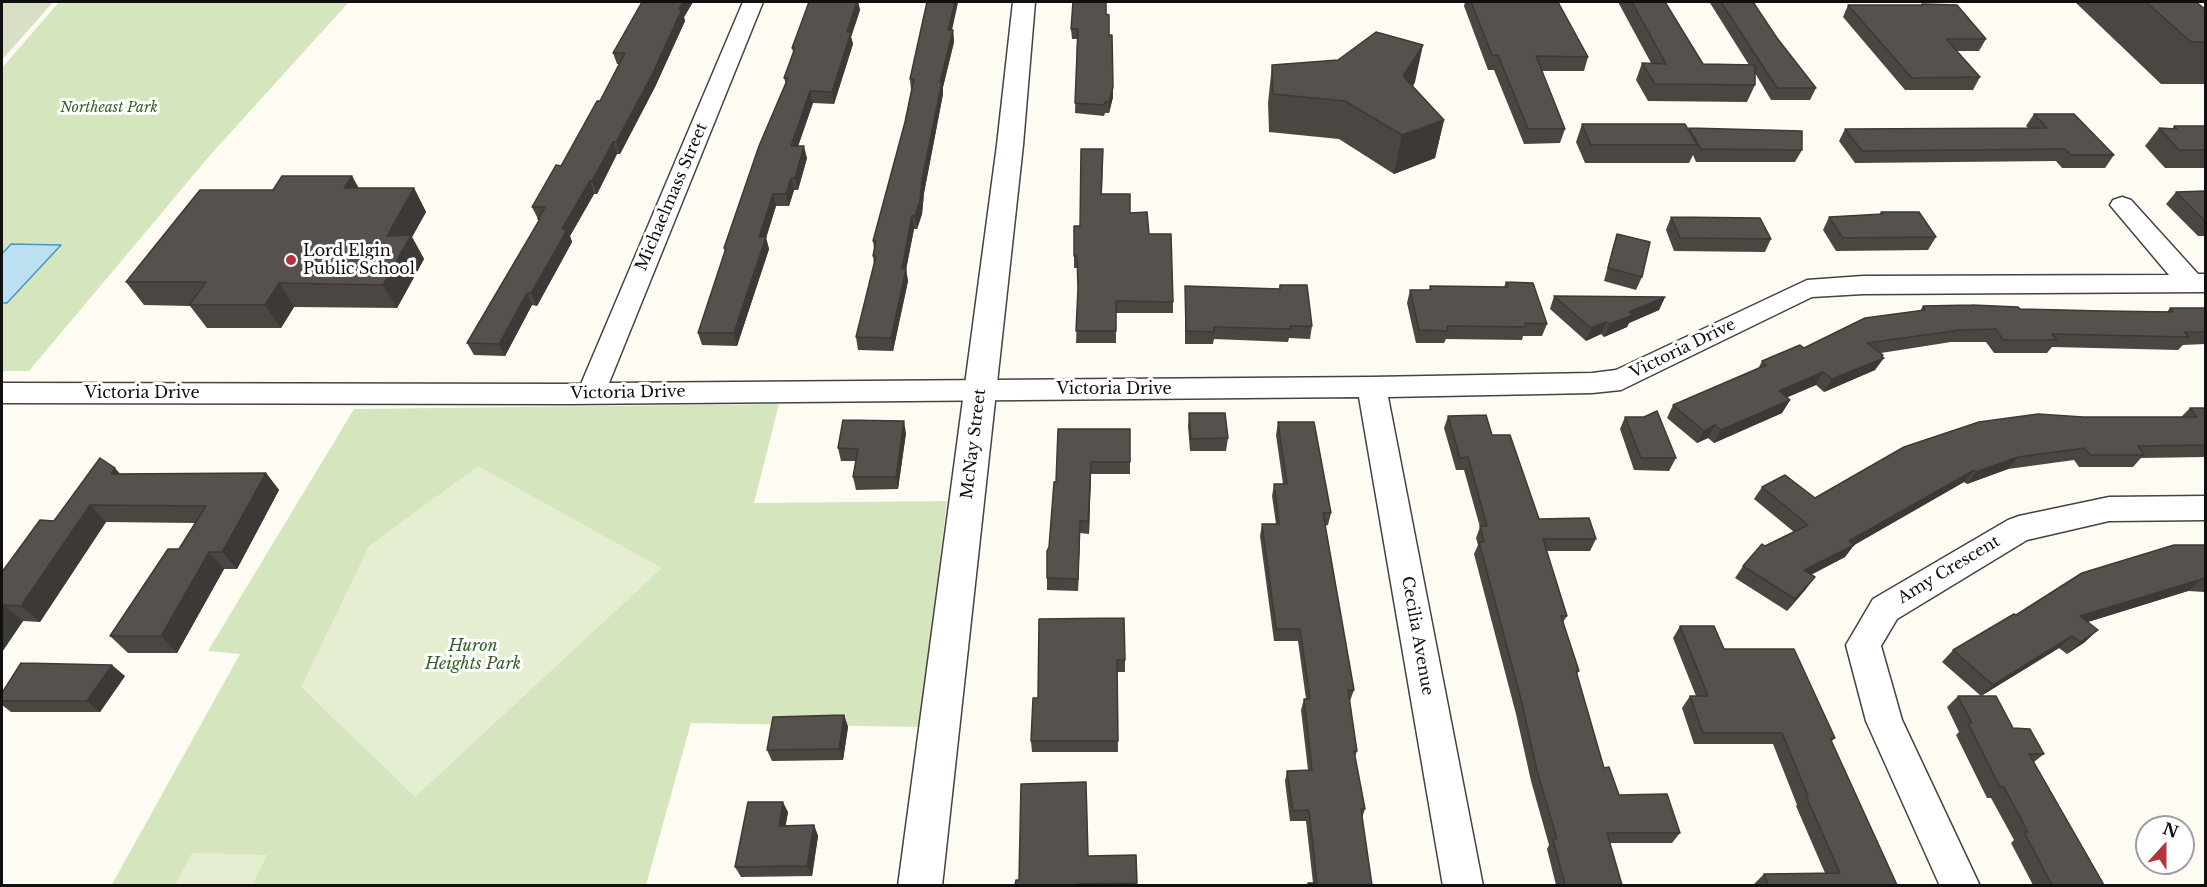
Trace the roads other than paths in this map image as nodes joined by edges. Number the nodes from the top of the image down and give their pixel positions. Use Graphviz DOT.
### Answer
graph roads {
  1 [pos="753,2"];
  2 [pos="1024,2"];
  3 [pos="2122,205"];
  4 [pos="2198,283"];
  5 [pos="1372,387"];
  6 [pos="981,390"];
  7 [pos="2,393"];
  8 [pos="591,393"];
  9 [pos="2205,508"];
  10 [pos="920,885"];
  11 [pos="1463,885"];
  12 [pos="1960,885"];
  1 -- 8 [label="street, Michaelmass Street"];
  2 -- 6 [label="street, McNay Street"];
  3 -- 4 [label="street"];
  4 -- 5 [label="street, Victoria Drive"];
  5 -- 6 [label="street, Victoria Drive"];
  5 -- 11 [label="street, Cecilia Avenue"];
  6 -- 8 [label="street, Victoria Drive"];
  6 -- 10 [label="street, McNay Street"];
  7 -- 8 [label="street, Victoria Drive"];
  9 -- 12 [label="street, Amy Crescent"];
}
